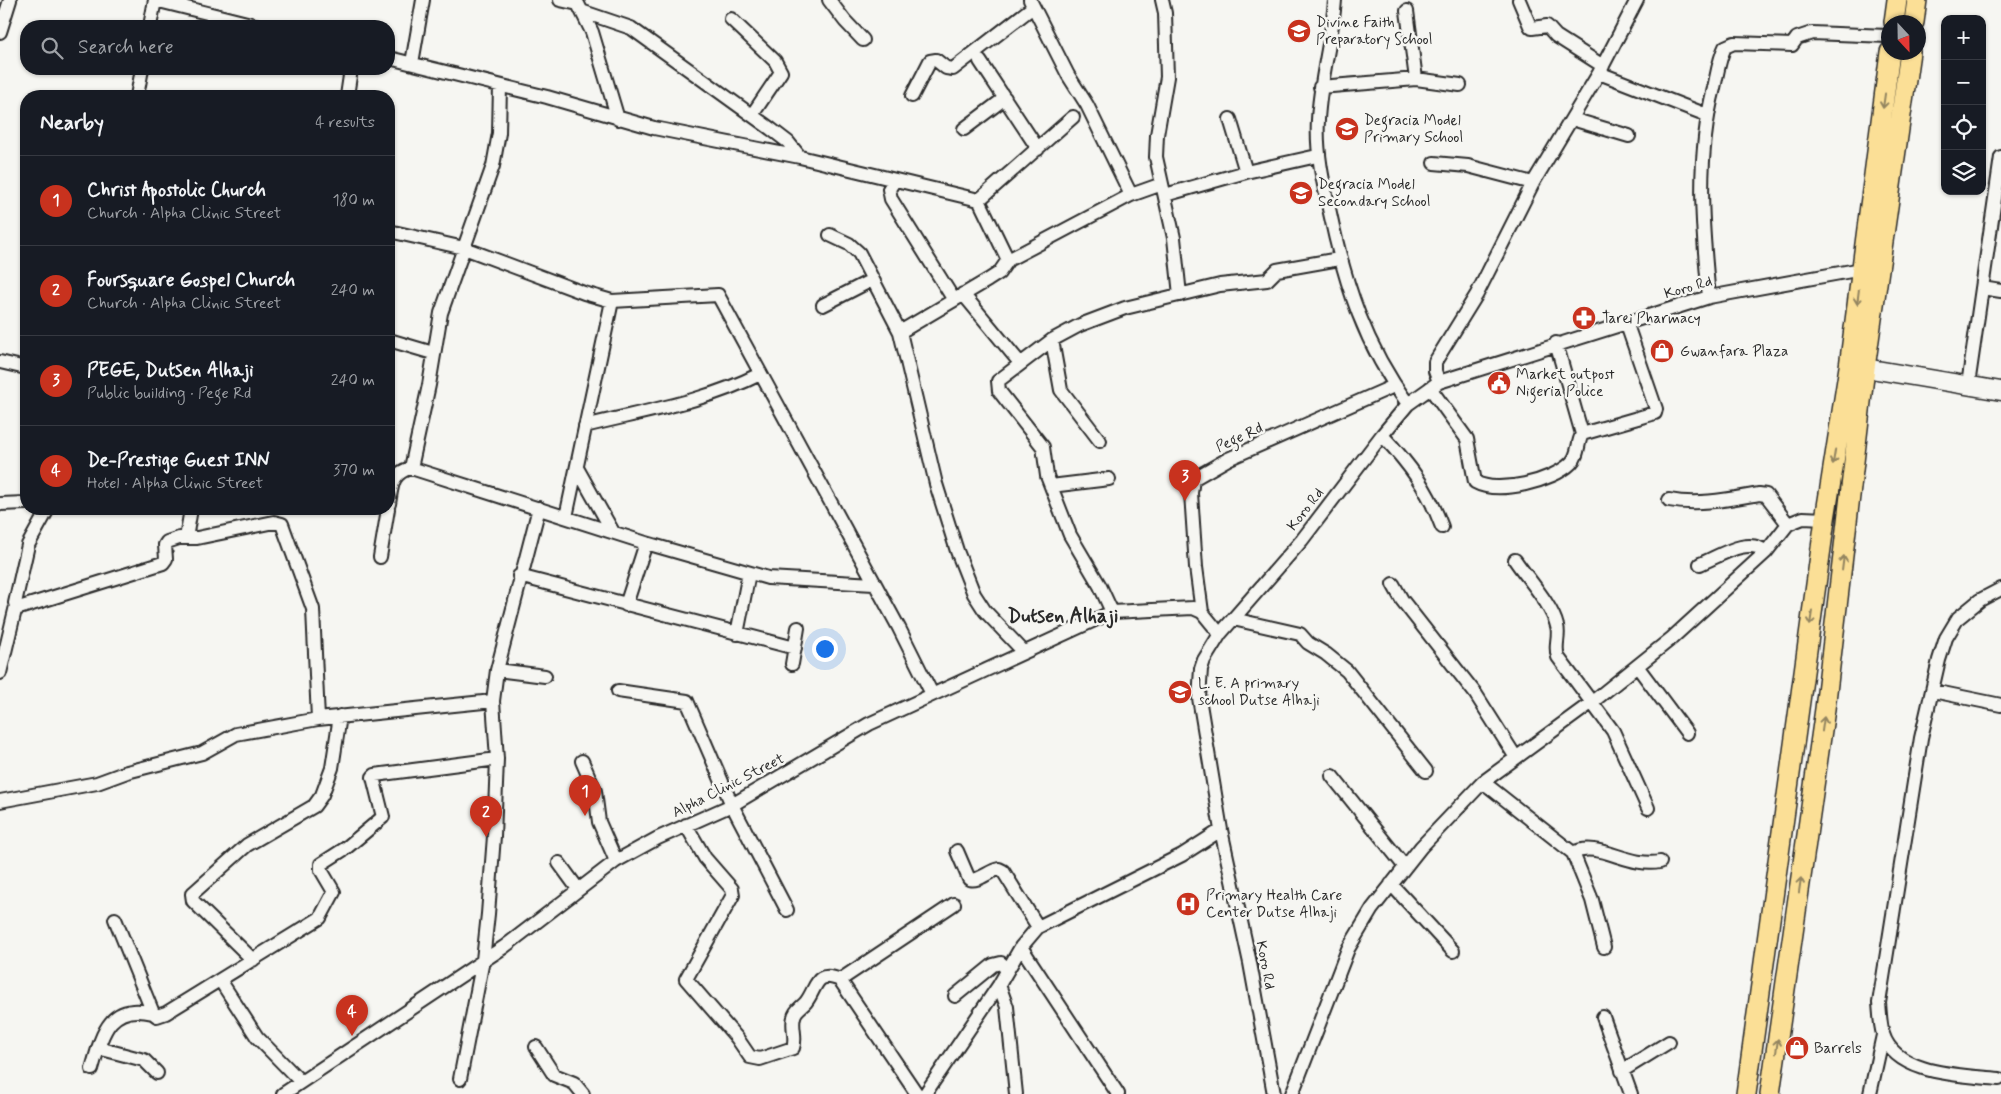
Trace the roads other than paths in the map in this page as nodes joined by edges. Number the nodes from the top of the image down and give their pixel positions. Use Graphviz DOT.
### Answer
graph roads {
  1 [pos="10,0"];
  2 [pos="155,0"];
  3 [pos="423,0"];
  4 [pos="560,0"];
  5 [pos="829,0"];
  6 [pos="1162,0"];
  7 [pos="1334,0"];
  8 [pos="1519,0"];
  9 [pos="1637,0"];
  10 [pos="1897,0"];
  11 [pos="1917,0"];
  12 [pos="1031,4"];
  13 [pos="579,6"];
  14 [pos="1407,11"];
  15 [pos="1895,15"];
  16 [pos="1915,15"];
  17 [pos="731,19"];
  18 [pos="151,20"];
  19 [pos="235,20"];
  20 [pos="0,32"];
  21 [pos="1881,36"];
  22 [pos="864,40"];
  23 [pos="395,59"];
  24 [pos="1889,60"];
  25 [pos="1909,60"];
  26 [pos="980,62"];
  27 [pos="412,63"];
  28 [pos="1601,70"];
  29 [pos="141,75"];
  30 [pos="350,75"];
  31 [pos="1416,79"];
  32 [pos="1460,85"];
  33 [pos="500,86"];
  34 [pos="1320,86"];
  35 [pos="138,90"];
  36 [pos="348,90"];
  37 [pos="912,96"];
  38 [pos="1005,98"];
  39 [pos="752,115"];
  40 [pos="1708,115"];
  41 [pos="1074,117"];
  42 [pos="618,119"];
  43 [pos="1230,119"];
  44 [pos="1572,119"];
  45 [pos="964,130"];
  46 [pos="1629,136"];
  47 [pos="1038,149"];
  48 [pos="1317,156"];
  49 [pos="800,157"];
  50 [pos="2001,157"];
  51 [pos="1434,163"];
  52 [pos="1246,172"];
  53 [pos="895,180"];
  54 [pos="1533,182"];
  55 [pos="1163,190"];
  56 [pos="1131,195"];
  57 [pos="979,200"];
  58 [pos="395,232"];
  59 [pos="830,235"];
  60 [pos="464,248"];
  61 [pos="1339,259"];
  62 [pos="1008,260"];
  63 [pos="1862,269"];
  64 [pos="872,280"];
  65 [pos="1982,288"];
  66 [pos="2001,291"];
  67 [pos="1180,294"];
  68 [pos="959,297"];
  69 [pos="1709,297"];
  70 [pos="612,301"];
  71 [pos="823,305"];
  72 [pos="1626,322"];
  73 [pos="900,332"];
  74 [pos="1052,340"];
  75 [pos="395,342"];
  76 [pos="1556,343"];
  77 [pos="433,353"];
  78 [pos="0,362"];
  79 [pos="1020,363"];
  80 [pos="20,367"];
  81 [pos="1865,368"];
  82 [pos="760,374"];
  83 [pos="1435,385"];
  84 [pos="1968,385"];
  85 [pos="1394,386"];
  86 [pos="2001,391"];
  87 [pos="1408,404"];
  88 [pos="585,426"];
  89 [pos="1582,434"];
  90 [pos="1382,435"];
  91 [pos="1100,441"];
  92 [pos="411,468"];
  93 [pos="576,468"];
  94 [pos="395,476"];
  95 [pos="1109,479"];
  96 [pos="1051,486"];
  97 [pos="1669,500"];
  98 [pos="20,503"];
  99 [pos="0,504"];
  100 [pos="539,508"];
  101 [pos="45,515"];
  102 [pos="190,515"];
  103 [pos="387,515"];
  104 [pos="566,517"];
  105 [pos="1825,519"];
  106 [pos="1788,524"];
  107 [pos="1442,528"];
  108 [pos="613,532"];
  109 [pos="186,538"];
  110 [pos="646,543"];
  111 [pos="1766,552"];
  112 [pos="380,557"];
  113 [pos="1515,560"];
  114 [pos="1700,564"];
  115 [pos="749,573"];
  116 [pos="519,576"];
  117 [pos="874,584"];
  118 [pos="1393,584"];
  119 [pos="2001,589"];
  120 [pos="626,605"];
  121 [pos="16,606"];
  122 [pos="1112,612"];
  123 [pos="1202,612"];
  124 [pos="1233,619"];
  125 [pos="798,628"];
  126 [pos="737,634"];
  127 [pos="1220,634"];
  128 [pos="795,648"];
  129 [pos="1023,651"];
  130 [pos="792,664"];
  131 [pos="1637,666"];
  132 [pos="497,670"];
  133 [pos="0,673"];
  134 [pos="545,676"];
  135 [pos="618,691"];
  136 [pos="1933,691"];
  137 [pos="932,694"];
  138 [pos="493,701"];
  139 [pos="1591,703"];
  140 [pos="2001,705"];
  141 [pos="340,716"];
  142 [pos="318,718"];
  143 [pos="1687,733"];
  144 [pos="1515,756"];
  145 [pos="497,759"];
  146 [pos="582,761"];
  147 [pos="1426,771"];
  148 [pos="1332,776"];
  149 [pos="1483,782"];
  150 [pos="0,801"];
  151 [pos="732,805"];
  152 [pos="1648,808"];
  153 [pos="686,824"];
  154 [pos="1221,830"];
  155 [pos="957,851"];
  156 [pos="1573,853"];
  157 [pos="616,861"];
  158 [pos="1660,862"];
  159 [pos="559,864"];
  160 [pos="1405,867"];
  161 [pos="1391,884"];
  162 [pos="578,889"];
  163 [pos="954,904"];
  164 [pos="787,910"];
  165 [pos="115,919"];
  166 [pos="1038,927"];
  167 [pos="1021,947"];
  168 [pos="1604,947"];
  169 [pos="1453,951"];
  170 [pos="253,960"];
  171 [pos="483,960"];
  172 [pos="1007,970"];
  173 [pos="220,980"];
  174 [pos="840,980"];
  175 [pos="999,985"];
  176 [pos="955,996"];
  177 [pos="153,1013"];
  178 [pos="1603,1017"];
  179 [pos="1883,1035"];
  180 [pos="1669,1042"];
  181 [pos="536,1047"];
  182 [pos="98,1048"];
  183 [pos="92,1069"];
  184 [pos="1622,1071"];
  185 [pos="157,1072"];
  186 [pos="460,1079"];
  187 [pos="1999,1079"];
  188 [pos="301,1082"];
  189 [pos="283,1094"];
  190 [pos="583,1094"];
  191 [pos="916,1094"];
  192 [pos="926,1094"];
  193 [pos="1016,1094"];
  194 [pos="1118,1094"];
  195 [pos="1274,1094"];
  196 [pos="1292,1094"];
  197 [pos="1631,1094"];
  198 [pos="1746,1094"];
  199 [pos="1770,1094"];
  200 [pos="1870,1094"];
  1 -- 20 [label="street"];
  2 -- 18 [label="street"];
  2 -- 19 [label="street"];
  3 -- 27 [label="street"];
  4 -- 13 [label="street"];
  5 -- 22 [label="street"];
  6 -- 55 [label="street"];
  7 -- 34 [label="street"];
  8 -- 28 [label="street"];
  9 -- 28 [label="street"];
  10 -- 15 [label="main road"];
  11 -- 16 [label="main road"];
  12 -- 37 [label="street"];
  12 -- 56 [label="street"];
  13 -- 39 [label="street"];
  13 -- 42 [label="street"];
  14 -- 31 [label="street"];
  17 -- 39 [label="street"];
  21 -- 40 [label="street"];
  23 -- 27 [label="street"];
  24 -- 63 [label="main road, one-way"];
  25 -- 81 [label="main road"];
  26 -- 38 [label="street"];
  27 -- 33 [label="street"];
  28 -- 40 [label="street"];
  28 -- 44 [label="street"];
  29 -- 35 [label="street"];
  30 -- 36 [label="street"];
  31 -- 32 [label="street"];
  31 -- 34 [label="street"];
  33 -- 42 [label="street"];
  33 -- 60 [label="street"];
  34 -- 48 [label="street"];
  38 -- 45 [label="street"];
  38 -- 47 [label="street"];
  39 -- 49 [label="street"];
  40 -- 69 [label="street"];
  41 -- 47 [label="street"];
  42 -- 49 [label="street"];
  43 -- 52 [label="street"];
  44 -- 46 [label="street"];
  44 -- 54 [label="street"];
  47 -- 57 [label="street"];
  48 -- 52 [label="street"];
  48 -- 61 [label="street"];
  49 -- 53 [label="street"];
  50 -- 65 [label="street"];
  51 -- 54 [label="street"];
  52 -- 55 [label="street"];
  53 -- 57 [label="street"];
  53 -- 68 [label="street"];
  54 -- 83 [label="street"];
  55 -- 56 [label="street"];
  55 -- 67 [label="street"];
  56 -- 62 [label="street"];
  57 -- 62 [label="street"];
  58 -- 60 [label="street"];
  59 -- 64 [label="street"];
  60 -- 70 [label="street"];
  60 -- 77 [label="street"];
  61 -- 67 [label="street"];
  61 -- 85 [label="street"];
  62 -- 68 [label="street"];
  63 -- 69 [label="street, Koro Rd"];
  63 -- 105 [label="main road, one-way"];
  64 -- 71 [label="street"];
  64 -- 73 [label="street"];
  65 -- 66 [label="street"];
  65 -- 84 [label="street"];
  67 -- 74 [label="street"];
  68 -- 73 [label="street"];
  68 -- 79 [label="street"];
  69 -- 72 [label="street, Koro Rd"];
  70 -- 82 [label="street"];
  70 -- 88 [label="street"];
  72 -- 76 [label="street, Koro Rd"];
  72 -- 89 [label="street"];
  73 -- 129 [label="street"];
  74 -- 79 [label="street"];
  74 -- 91 [label="street"];
  75 -- 77 [label="street"];
  76 -- 83 [label="street, Koro Rd"];
  76 -- 89 [label="street"];
  77 -- 92 [label="street"];
  78 -- 80 [label="street"];
  79 -- 96 [label="street"];
  81 -- 84 [label="street"];
  199 -- 81 [label="main road, one-way"];
  82 -- 88 [label="street"];
  82 -- 117 [label="street"];
  83 -- 87 [label="street, Koro Rd"];
  83 -- 89 [label="street"];
  84 -- 86 [label="street"];
  85 -- 87 [label="street"];
  85 -- 123 [label="street, Pege Rd"];
  87 -- 90 [label="street, Koro Rd"];
  88 -- 93 [label="street"];
  90 -- 107 [label="street"];
  90 -- 124 [label="street, Koro Rd"];
  92 -- 94 [label="street"];
  92 -- 100 [label="street"];
  93 -- 104 [label="street"];
  93 -- 108 [label="street"];
  95 -- 96 [label="street"];
  96 -- 122 [label="street"];
  97 -- 106 [label="street"];
  98 -- 99 [label="street"];
  100 -- 104 [label="street"];
  100 -- 116 [label="street"];
  101 -- 121 [label="street"];
  102 -- 109 [label="street"];
  103 -- 112 [label="street"];
  104 -- 108 [label="street"];
  105 -- 106 [label="street"];
  105 -- 198 [label="main road, one-way"];
  106 -- 111 [label="street"];
  108 -- 110 [label="street"];
  109 -- 121 [label="street"];
  109 -- 142 [label="street"];
  110 -- 115 [label="street"];
  110 -- 120 [label="street"];
  111 -- 114 [label="street"];
  111 -- 131 [label="street"];
  113 -- 139 [label="street"];
  115 -- 117 [label="street"];
  115 -- 126 [label="street"];
  116 -- 120 [label="street"];
  116 -- 132 [label="street"];
  117 -- 137 [label="street"];
  118 -- 144 [label="street"];
  119 -- 136 [label="street"];
  120 -- 126 [label="street"];
  121 -- 133 [label="street"];
  122 -- 123 [label="street, Alpha Clinic Street"];
  122 -- 129 [label="street, Alpha Clinic Street"];
  123 -- 127 [label="street"];
  124 -- 127 [label="street, Koro Rd"];
  124 -- 147 [label="street"];
  125 -- 128 [label="street"];
  126 -- 128 [label="street"];
  127 -- 154 [label="street, Koro Rd"];
  128 -- 130 [label="street"];
  129 -- 137 [label="street, Alpha Clinic Street"];
  131 -- 139 [label="street"];
  131 -- 143 [label="street"];
  132 -- 134 [label="street"];
  132 -- 138 [label="street"];
  135 -- 151 [label="street"];
  136 -- 140 [label="street"];
  136 -- 179 [label="street"];
  137 -- 151 [label="street, Alpha Clinic Street"];
  138 -- 141 [label="street"];
  138 -- 145 [label="street"];
  139 -- 144 [label="street"];
  139 -- 152 [label="street"];
  141 -- 142 [label="street"];
  141 -- 170 [label="street"];
  142 -- 150 [label="street"];
  144 -- 149 [label="street"];
  145 -- 170 [label="street"];
  145 -- 171 [label="street"];
  146 -- 157 [label="street"];
  148 -- 160 [label="street"];
  149 -- 156 [label="street"];
  149 -- 160 [label="street"];
  151 -- 153 [label="street, Alpha Clinic Street"];
  151 -- 164 [label="street"];
  153 -- 157 [label="street, Alpha Clinic Street"];
  153 -- 174 [label="street"];
  154 -- 166 [label="street"];
  154 -- 195 [label="street, Koro Rd"];
  155 -- 166 [label="street"];
  156 -- 158 [label="street"];
  156 -- 168 [label="street"];
  157 -- 162 [label="street, Alpha Clinic Street"];
  159 -- 162 [label="street"];
  160 -- 161 [label="street"];
  161 -- 169 [label="street"];
  161 -- 196 [label="street"];
  162 -- 171 [label="street, Alpha Clinic Street"];
  163 -- 174 [label="street"];
  165 -- 177 [label="street"];
  166 -- 167 [label="street"];
  167 -- 172 [label="street"];
  167 -- 194 [label="street"];
  170 -- 173 [label="street"];
  171 -- 186 [label="street"];
  171 -- 188 [label="street, Alpha Clinic Street"];
  172 -- 175 [label="street"];
  172 -- 176 [label="street"];
  173 -- 177 [label="street"];
  173 -- 188 [label="street"];
  174 -- 191 [label="street"];
  175 -- 192 [label="street"];
  175 -- 193 [label="street"];
  177 -- 182 [label="street"];
  178 -- 184 [label="street"];
  179 -- 187 [label="street"];
  179 -- 200 [label="street"];
  180 -- 184 [label="street"];
  181 -- 190 [label="street"];
  182 -- 183 [label="street"];
  182 -- 185 [label="street"];
  184 -- 197 [label="street"];
  188 -- 189 [label="street, Alpha Clinic Street"];
}
